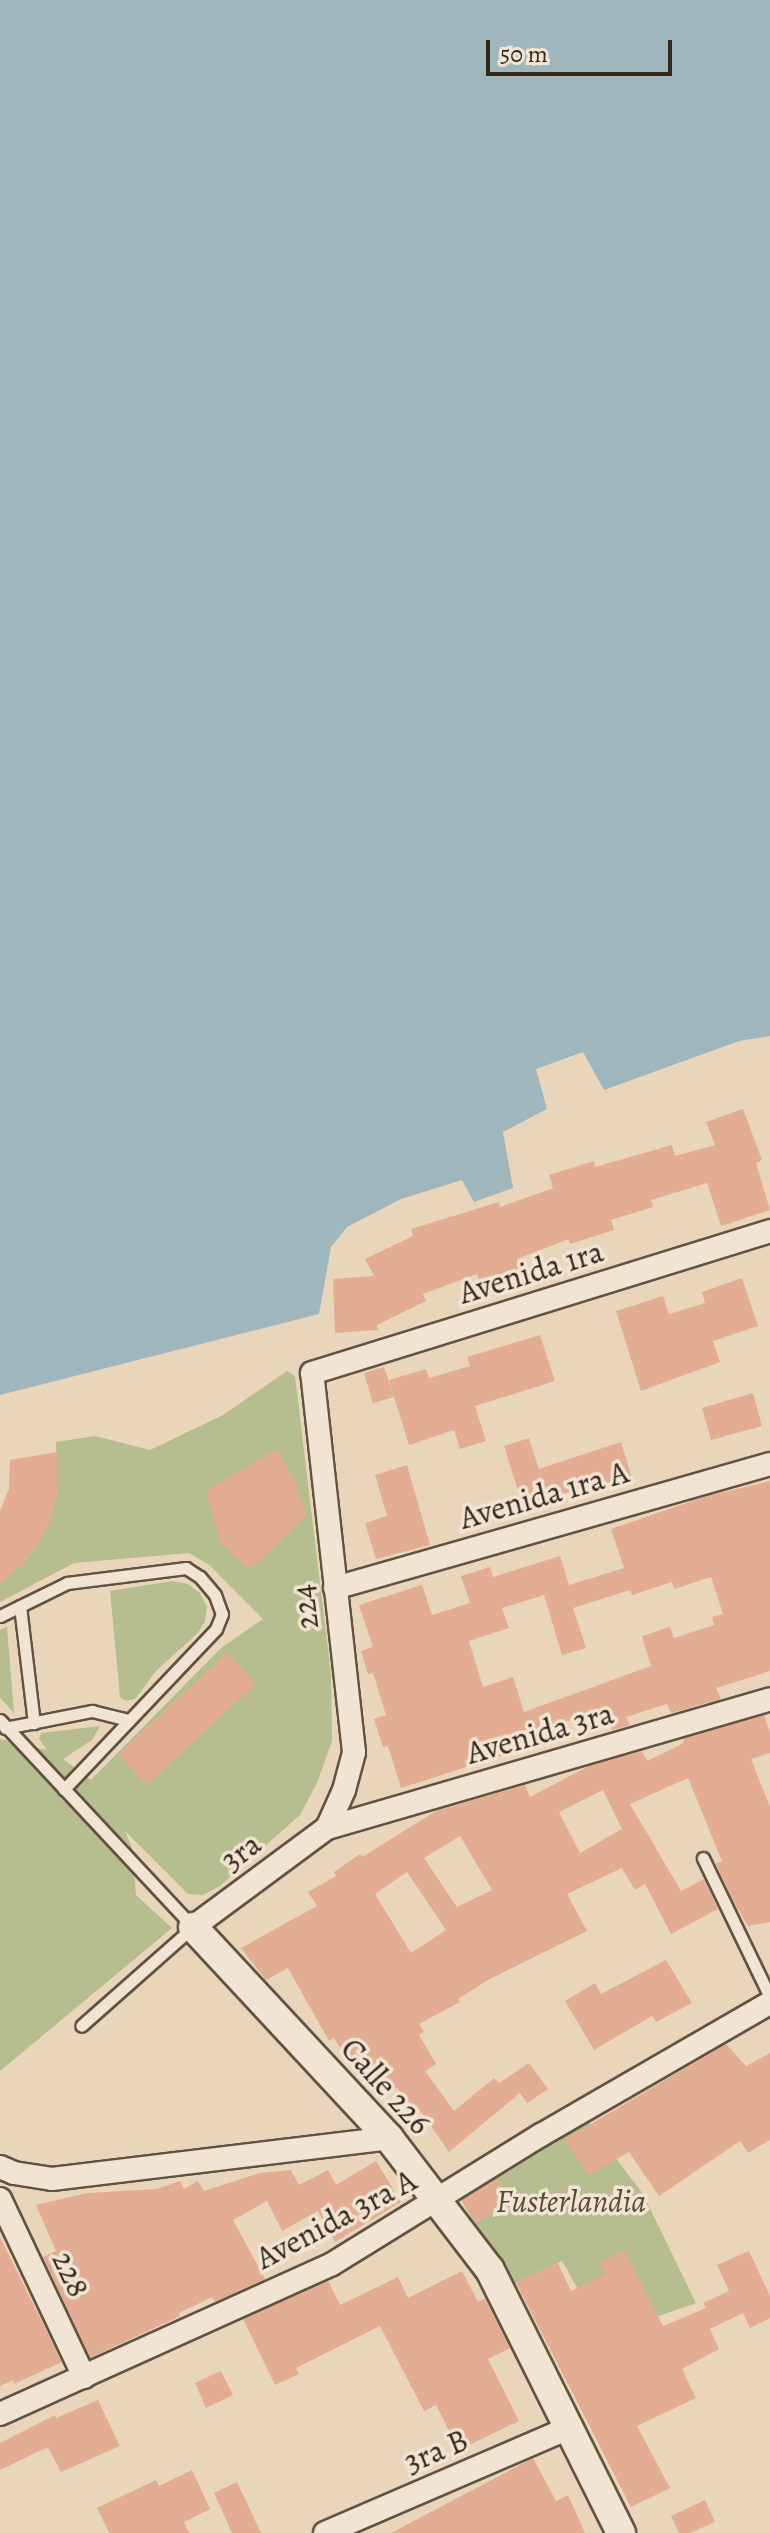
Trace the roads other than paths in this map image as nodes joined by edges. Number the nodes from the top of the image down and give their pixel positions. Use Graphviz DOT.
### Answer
graph roads {
  1 [pos="770,1231"];
  2 [pos="312,1373"];
  3 [pos="770,1464"];
  4 [pos="335,1588"];
  5 [pos="20,1606"];
  6 [pos="0,1616"];
  7 [pos="770,1699"];
  8 [pos="129,1720"];
  9 [pos="34,1723"];
  10 [pos="2,1726"];
  11 [pos="64,1789"];
  12 [pos="327,1828"];
  13 [pos="703,1858"];
  14 [pos="193,1927"];
  15 [pos="770,1997"];
  16 [pos="770,2003"];
  17 [pos="81,2026"];
  18 [pos="389,2138"];
  19 [pos="0,2167"];
  20 [pos="0,2199"];
  21 [pos="439,2200"];
  22 [pos="84,2377"];
  23 [pos="0,2414"];
  24 [pos="571,2427"];
  25 [pos="325,2533"];
  26 [pos="621,2533"];
  1 -- 2 [label="street, Avenida 1ra"];
  2 -- 4 [label="street, 224"];
  3 -- 4 [label="street, Avenida 1ra A"];
  4 -- 12 [label="street, 224"];
  5 -- 6 [label="lane"];
  5 -- 8 [label="lane"];
  5 -- 9 [label="lane"];
  7 -- 12 [label="street, Avenida 3ra"];
  8 -- 9 [label="lane"];
  8 -- 11 [label="lane"];
  9 -- 10 [label="lane"];
  10 -- 11 [label="lane, Calle 226"];
  11 -- 14 [label="lane, Calle 226"];
  12 -- 14 [label="street, 3ra"];
  13 -- 15 [label="lane"];
  14 -- 17 [label="lane"];
  14 -- 18 [label="street, Calle 226"];
  16 -- 21 [label="street, Avenida 3ra A"];
  18 -- 19 [label="street"];
  18 -- 21 [label="street, Calle 226"];
  20 -- 22 [label="street, 228"];
  21 -- 22 [label="street, Avenida 3ra A"];
  21 -- 24 [label="street, Calle 226"];
  22 -- 23 [label="street, Avenida 3ra A"];
  24 -- 25 [label="street, 3ra B"];
  24 -- 26 [label="street, Calle 226"];
}
